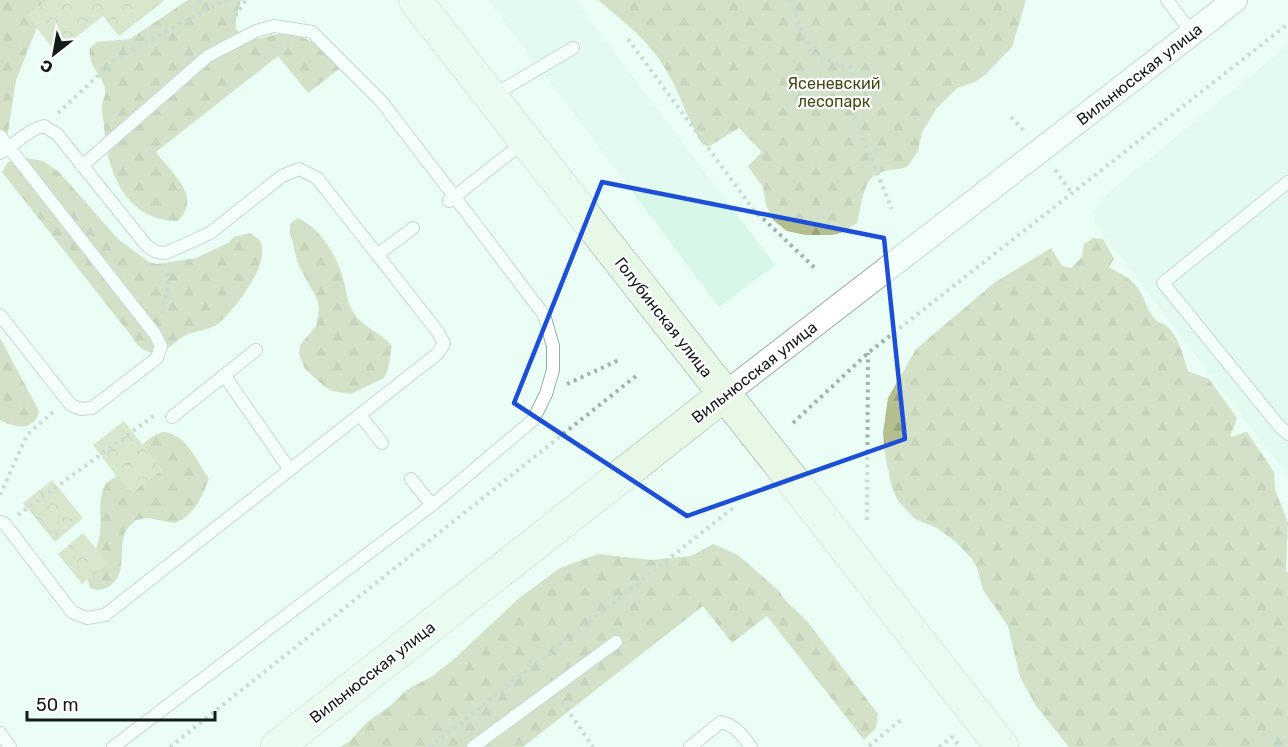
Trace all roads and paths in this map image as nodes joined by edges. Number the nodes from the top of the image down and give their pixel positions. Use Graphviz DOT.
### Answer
graph roads {
  1 [pos="199,0"];
  2 [pos="226,0"];
  3 [pos="415,0"];
  4 [pos="790,0"];
  5 [pos="1167,0"];
  6 [pos="1235,0"];
  7 [pos="206,9"];
  8 [pos="1288,24"];
  9 [pos="1192,33"];
  10 [pos="628,39"];
  11 [pos="573,48"];
  12 [pos="491,97"];
  13 [pos="44,126"];
  14 [pos="0,136"];
  15 [pos="526,140"];
  16 [pos="5,151"];
  17 [pos="82,166"];
  18 [pos="1288,182"];
  19 [pos="451,198"];
  20 [pos="892,209"];
  21 [pos="413,228"];
  22 [pos="166,253"];
  23 [pos="377,255"];
  24 [pos="817,270"];
  25 [pos="0,315"];
  26 [pos="155,334"];
  27 [pos="256,350"];
  28 [pos="868,353"];
  29 [pos="621,359"];
  30 [pos="224,375"];
  31 [pos="636,376"];
  32 [pos="546,394"];
  33 [pos="725,394"];
  34 [pos="67,400"];
  35 [pos="360,415"];
  36 [pos="172,417"];
  37 [pos="793,423"];
  38 [pos="1288,434"];
  39 [pos="382,443"];
  40 [pos="290,470"];
  41 [pos="411,479"];
  42 [pos="0,495"];
  43 [pos="432,505"];
  44 [pos="733,508"];
  45 [pos="867,520"];
  46 [pos="3,523"];
  47 [pos="616,642"];
  48 [pos="902,719"];
  49 [pos="0,733"];
  50 [pos="1288,738"];
  51 [pos="869,746"];
  52 [pos="10,747"];
  53 [pos="113,747"];
  54 [pos="170,747"];
  55 [pos="277,747"];
  56 [pos="430,747"];
  57 [pos="473,747"];
  58 [pos="690,747"];
  59 [pos="751,747"];
  60 [pos="939,747"];
  61 [pos="960,747"];
  62 [pos="1002,747"];
  63 [pos="1276,747"];
  1 -- 7 [label="path"];
  2 -- 7 [label="path"];
  3 -- 12 [label="street, Голубинская улица"];
  4 -- 20 [label="path"];
  5 -- 9 [label="lane"];
  6 -- 9 [label="street, Вильнюсская улица"];
  7 -- 13 [label="path"];
  8 -- 28 [label="path"];
  9 -- 33 [label="street, Вильнюсская улица"];
  10 -- 24 [label="path"];
  11 -- 12 [label="lane"];
  12 -- 15 [label="street, Голубинская улица"];
  13 -- 16 [label="lane"];
  13 -- 17 [label="lane"];
  14 -- 16 [label="lane"];
  15 -- 19 [label="lane"];
  15 -- 33 [label="street, Голубинская улица"];
  16 -- 26 [label="lane"];
  17 -- 19 [label="lane"];
  17 -- 22 [label="lane"];
  18 -- 38 [label="lane"];
  19 -- 32 [label="lane"];
  21 -- 23 [label="lane"];
  22 -- 23 [label="lane"];
  22 -- 26 [label="path"];
  23 -- 35 [label="lane"];
  25 -- 34 [label="lane"];
  26 -- 34 [label="lane"];
  27 -- 30 [label="lane"];
  28 -- 37 [label="path"];
  28 -- 45 [label="path"];
  29 -- 32 [label="path"];
  30 -- 36 [label="lane"];
  30 -- 40 [label="lane"];
  31 -- 54 [label="path"];
  32 -- 43 [label="lane"];
  33 -- 55 [label="street, Вильнюсская улица"];
  33 -- 62 [label="street, Голубинская улица"];
  34 -- 42 [label="path"];
  35 -- 39 [label="lane"];
  35 -- 40 [label="lane"];
  36 -- 46 [label="path"];
  40 -- 46 [label="lane"];
  41 -- 43 [label="lane"];
  43 -- 53 [label="lane"];
  44 -- 56 [label="path"];
  47 -- 57 [label="lane"];
  48 -- 51 [label="path"];
  49 -- 52 [label="lane"];
  50 -- 63 [label="path"];
  58 -- 59 [label="lane"];
  60 -- 61 [label="path"];
}
